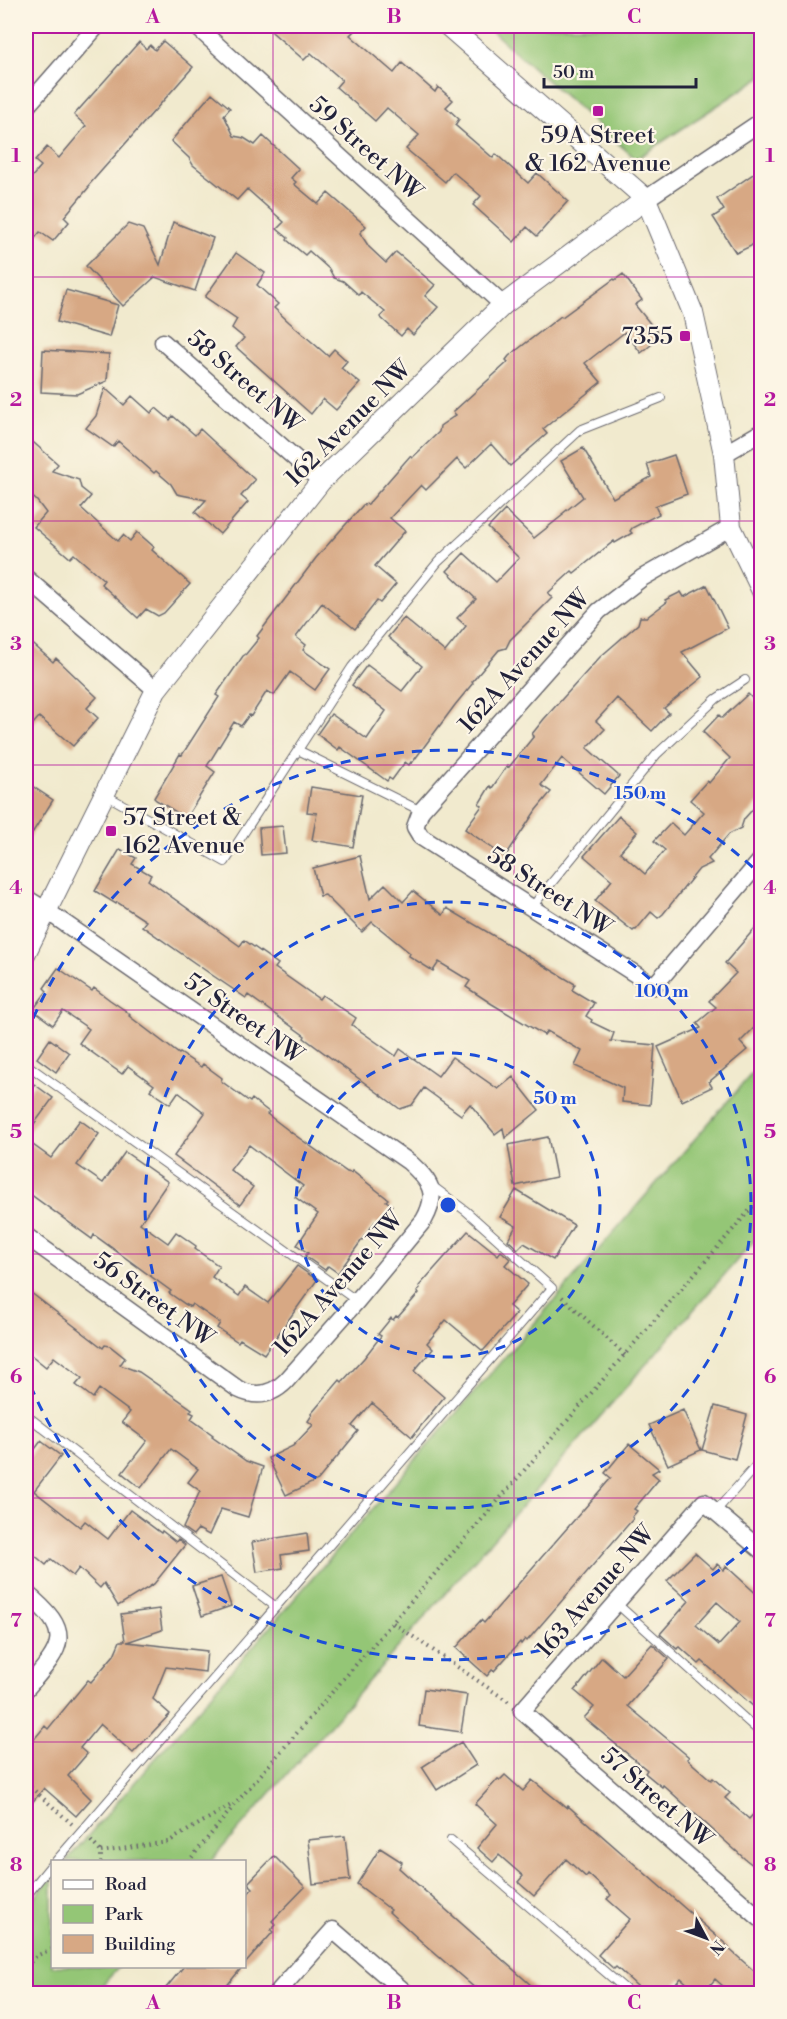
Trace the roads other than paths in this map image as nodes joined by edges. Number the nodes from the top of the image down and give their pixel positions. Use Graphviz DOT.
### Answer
graph roads {
  1 [pos="97,26"];
  2 [pos="196,26"];
  3 [pos="448,26"];
  4 [pos="26,107"];
  5 [pos="762,121"];
  6 [pos="645,199"];
  7 [pos="503,305"];
  8 [pos="164,342"];
  9 [pos="661,398"];
  10 [pos="762,432"];
  11 [pos="724,454"];
  12 [pos="321,481"];
  13 [pos="731,527"];
  14 [pos="26,578"];
  15 [pos="762,591"];
  16 [pos="745,680"];
  17 [pos="156,690"];
  18 [pos="298,750"];
  19 [pos="104,794"];
  20 [pos="421,811"];
  21 [pos="762,859"];
  22 [pos="26,898"];
  23 [pos="531,908"];
  24 [pos="47,911"];
  25 [pos="26,952"];
  26 [pos="26,1065"];
  27 [pos="430,1185"];
  28 [pos="26,1236"];
  29 [pos="357,1301"];
  30 [pos="257,1395"];
  31 [pos="26,1415"];
  32 [pos="762,1460"];
  33 [pos="710,1507"];
  34 [pos="762,1551"];
  35 [pos="26,1593"];
  36 [pos="616,1603"];
  37 [pos="276,1607"];
  38 [pos="26,1689"];
  39 [pos="522,1711"];
  40 [pos="762,1734"];
  41 [pos="451,1840"];
  42 [pos="57,1860"];
  43 [pos="51,1867"];
  44 [pos="26,1896"];
  45 [pos="762,1920"];
  46 [pos="276,1994"];
  47 [pos="407,1994"];
  48 [pos="632,1994"];
  1 -- 4 [label="street"];
  2 -- 7 [label="street, 59 Street NW"];
  3 -- 6 [label="street"];
  5 -- 6 [label="street, 162 Avenue NW"];
  6 -- 7 [label="street, 162 Avenue NW"];
  6 -- 11 [label="street"];
  7 -- 12 [label="street, 162 Avenue NW"];
  8 -- 12 [label="street, 58 Street NW"];
  9 -- 18 [label="lane"];
  10 -- 11 [label="street"];
  11 -- 13 [label="street"];
  12 -- 17 [label="street, 162 Avenue NW"];
  13 -- 15 [label="street"];
  13 -- 20 [label="street, 162A Avenue NW"];
  14 -- 17 [label="street"];
  16 -- 23 [label="lane"];
  17 -- 19 [label="street, 162 Avenue NW"];
  18 -- 19 [label="lane"];
  18 -- 20 [label="lane"];
  19 -- 24 [label="street, 162 Avenue NW"];
  20 -- 23 [label="street, 58 Street NW"];
  21 -- 23 [label="street, 58 Street NW"];
  22 -- 24 [label="street, 57 Street NW"];
  24 -- 25 [label="street, 162 Avenue NW"];
  24 -- 27 [label="street, 57 Street NW"];
  26 -- 29 [label="lane"];
  27 -- 29 [label="street, 162A Avenue NW"];
  27 -- 37 [label="lane"];
  28 -- 30 [label="street, 56 Street NW"];
  29 -- 30 [label="street, 162A Avenue NW"];
  31 -- 37 [label="lane"];
  32 -- 33 [label="lane"];
  33 -- 34 [label="street"];
  33 -- 36 [label="street, 163 Avenue NW"];
  35 -- 38 [label="street"];
  36 -- 39 [label="street, 163 Avenue NW"];
  36 -- 40 [label="lane"];
  37 -- 42 [label="lane"];
  39 -- 45 [label="street, 57 Street NW"];
  41 -- 48 [label="lane"];
  43 -- 44 [label="lane"];
  46 -- 47 [label="street"];
}
